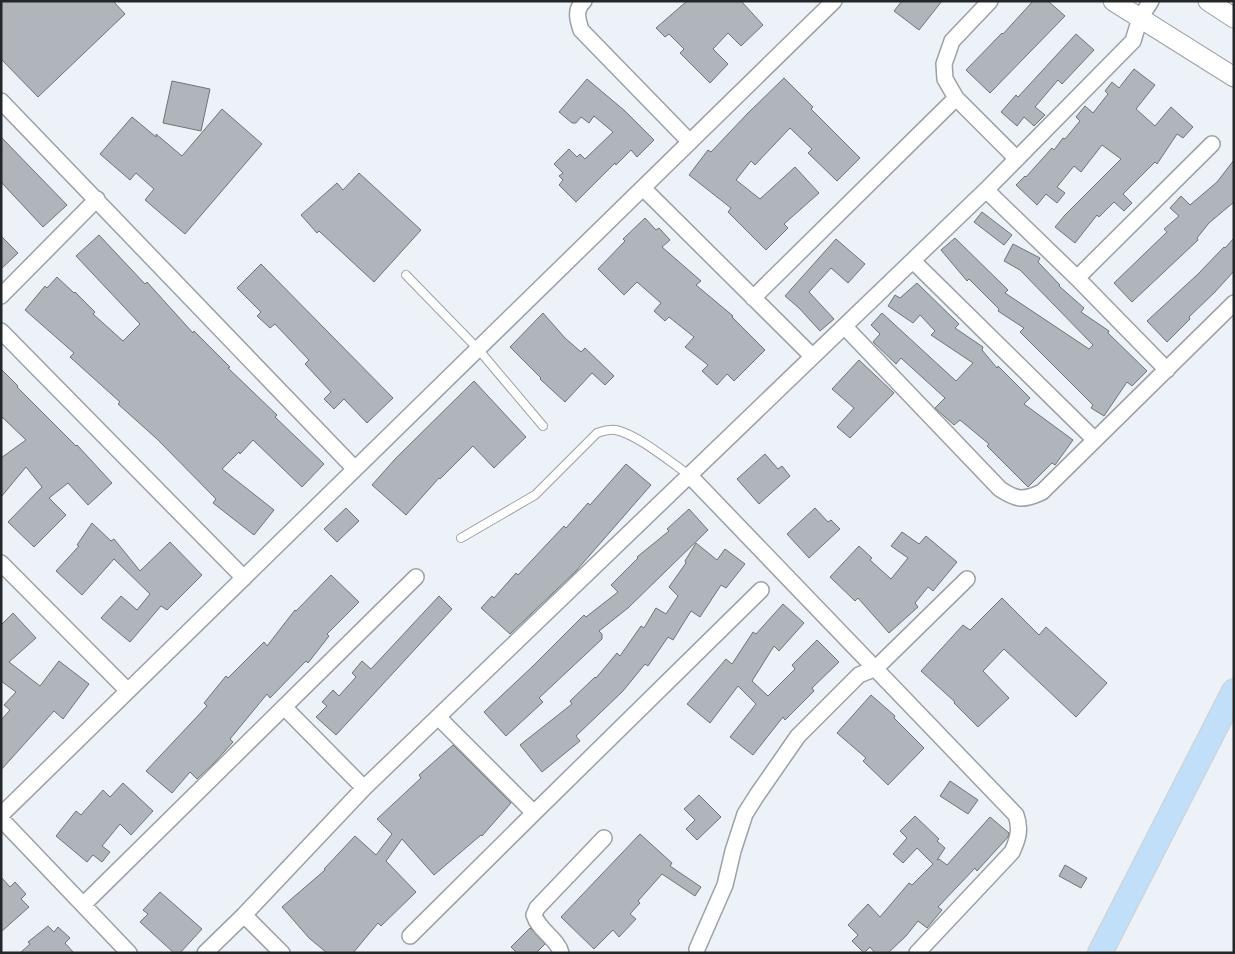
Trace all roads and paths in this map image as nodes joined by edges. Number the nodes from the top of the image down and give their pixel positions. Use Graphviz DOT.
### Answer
graph roads {
  1 [pos="584,1"];
  2 [pos="834,1"];
  3 [pos="990,1"];
  4 [pos="1113,1"];
  5 [pos="1150,1"];
  6 [pos="1208,1"];
  7 [pos="1140,18"];
  8 [pos="1234,18"];
  9 [pos="1234,78"];
  10 [pos="956,98"];
  11 [pos="1,101"];
  12 [pos="690,142"];
  13 [pos="1212,144"];
  14 [pos="1017,159"];
  15 [pos="643,188"];
  16 [pos="986,190"];
  17 [pos="97,199"];
  18 [pos="913,261"];
  19 [pos="406,275"];
  20 [pos="1076,278"];
  21 [pos="1,296"];
  22 [pos="753,298"];
  23 [pos="1234,303"];
  24 [pos="844,327"];
  25 [pos="1,331"];
  26 [pos="478,349"];
  27 [pos="812,356"];
  28 [pos="1167,370"];
  29 [pos="543,426"];
  30 [pos="1094,440"];
  31 [pos="355,469"];
  32 [pos="689,475"];
  33 [pos="461,538"];
  34 [pos="1,562"];
  35 [pos="416,577"];
  36 [pos="244,578"];
  37 [pos="967,579"];
  38 [pos="760,590"];
  39 [pos="876,668"];
  40 [pos="128,691"];
  41 [pos="1234,691"];
  42 [pos="284,707"];
  43 [pos="438,717"];
  44 [pos="364,788"];
  45 [pos="534,814"];
  46 [pos="1,817"];
  47 [pos="604,838"];
  48 [pos="83,905"];
  49 [pos="244,914"];
  50 [pos="410,936"];
  51 [pos="697,948"];
  52 [pos="129,953"];
  53 [pos="205,953"];
  54 [pos="282,953"];
  55 [pos="561,953"];
  56 [pos="917,953"];
  57 [pos="1100,953"];
  1 -- 12 [label="street"];
  2 -- 12 [label="street"];
  3 -- 10 [label="street"];
  4 -- 7 [label="street"];
  5 -- 7 [label="street"];
  6 -- 8 [label="street"];
  7 -- 9 [label="street"];
  7 -- 14 [label="street"];
  10 -- 14 [label="street"];
  10 -- 22 [label="street"];
  11 -- 17 [label="street"];
  12 -- 15 [label="street"];
  13 -- 20 [label="street"];
  14 -- 16 [label="street"];
  15 -- 22 [label="street"];
  15 -- 26 [label="street"];
  16 -- 18 [label="street"];
  16 -- 20 [label="street"];
  17 -- 21 [label="street"];
  17 -- 31 [label="street"];
  18 -- 24 [label="street"];
  18 -- 30 [label="street"];
  19 -- 26 [label="lane"];
  20 -- 28 [label="street"];
  22 -- 27 [label="street"];
  23 -- 28 [label="street"];
  24 -- 27 [label="street"];
  24 -- 30 [label="street"];
  25 -- 36 [label="street"];
  26 -- 29 [label="lane"];
  26 -- 31 [label="street"];
  27 -- 32 [label="street"];
  28 -- 30 [label="street"];
  31 -- 36 [label="street"];
  32 -- 33 [label="lane"];
  32 -- 39 [label="street"];
  32 -- 43 [label="street"];
  34 -- 40 [label="street"];
  35 -- 42 [label="street"];
  36 -- 40 [label="street"];
  37 -- 39 [label="street"];
  38 -- 45 [label="street"];
  39 -- 51 [label="street"];
  39 -- 56 [label="street"];
  40 -- 46 [label="street"];
  41 -- 57 [label="main road"];
  42 -- 44 [label="street"];
  42 -- 48 [label="street"];
  43 -- 44 [label="street"];
  43 -- 45 [label="street"];
  44 -- 49 [label="street"];
  45 -- 50 [label="street"];
  46 -- 48 [label="street"];
  47 -- 55 [label="street"];
  48 -- 52 [label="street"];
  49 -- 53 [label="street"];
  49 -- 54 [label="street"];
}
